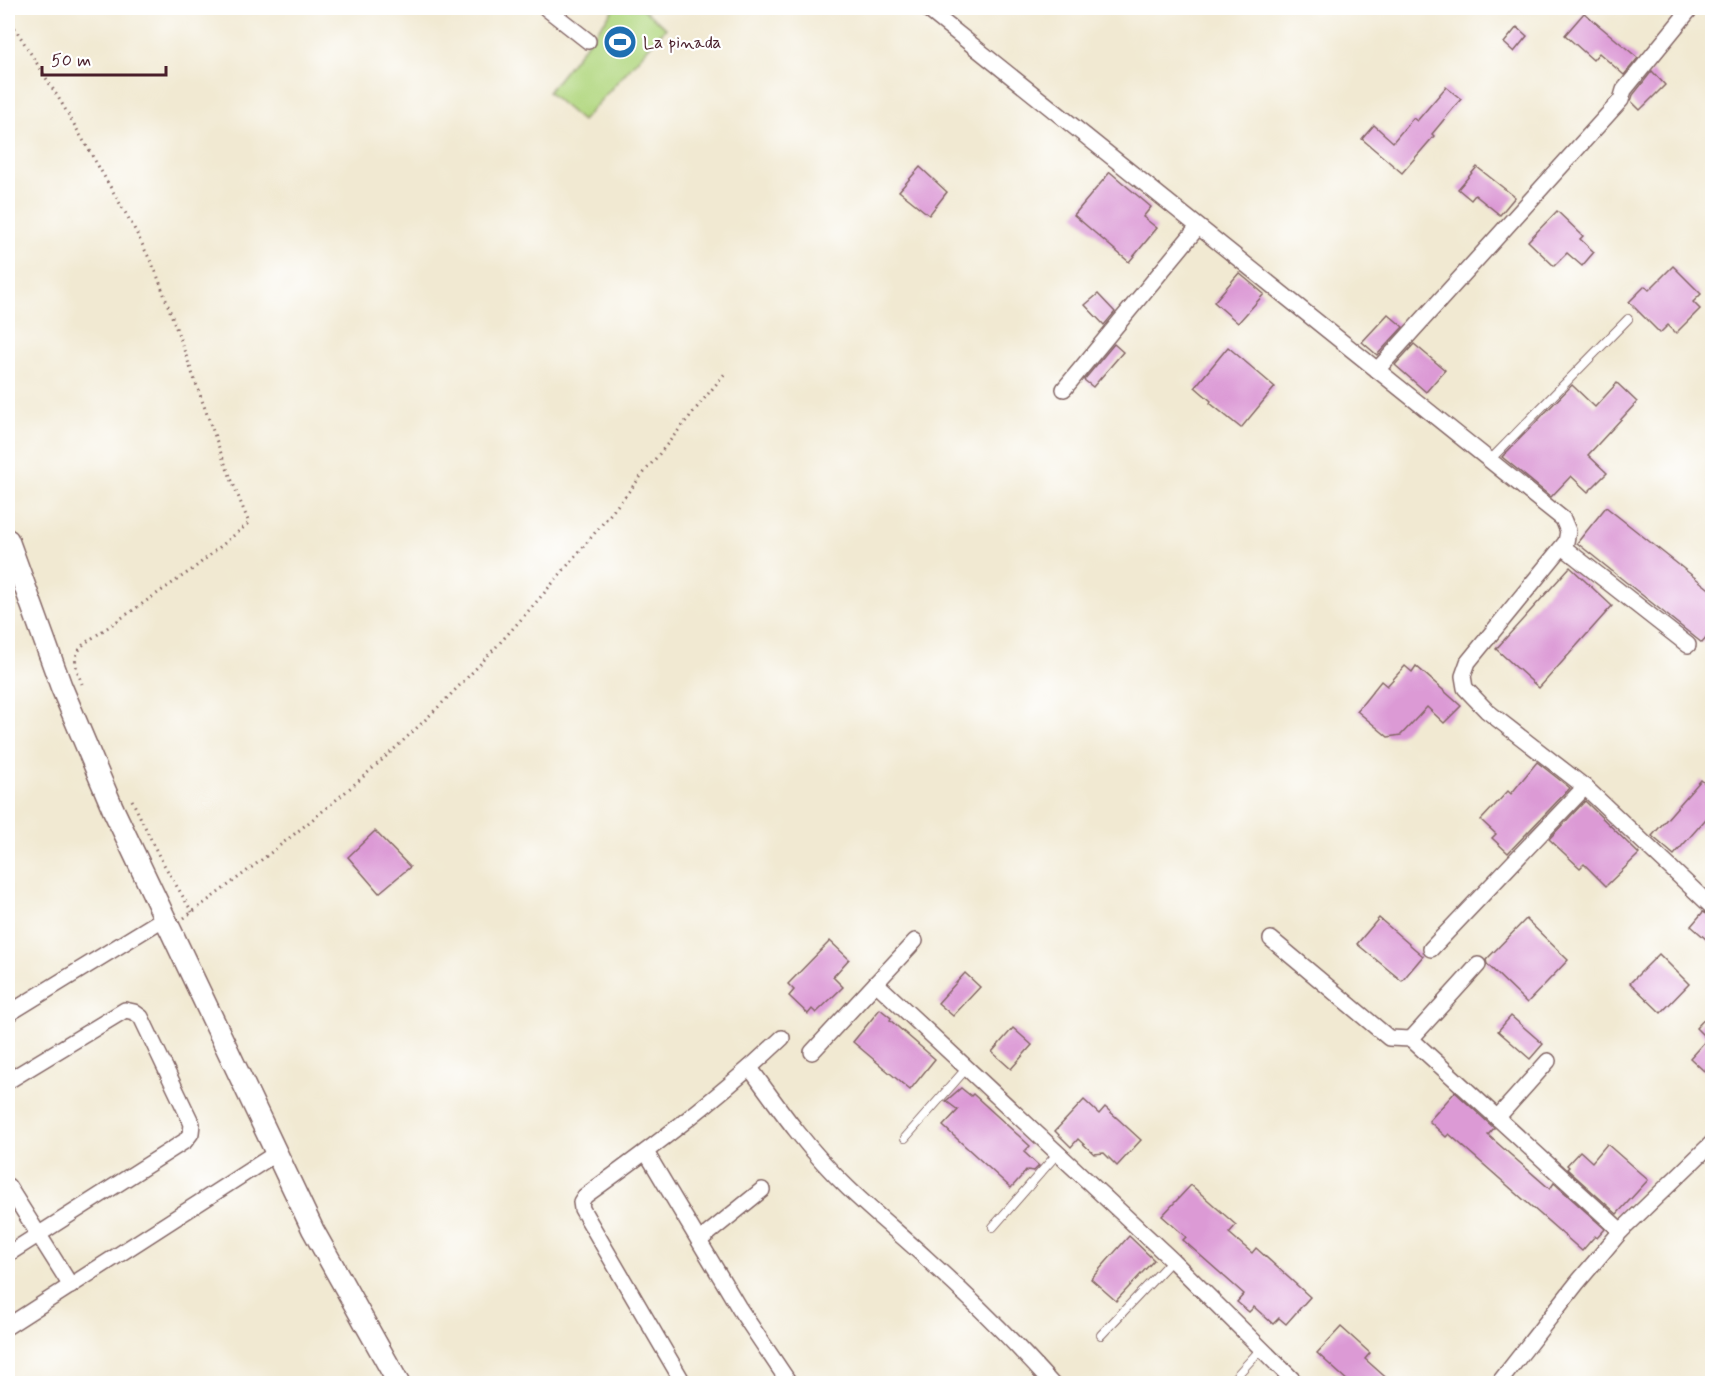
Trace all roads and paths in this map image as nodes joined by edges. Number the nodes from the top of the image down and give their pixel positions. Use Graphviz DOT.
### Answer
graph roads {
  1 [pos="546,8"];
  2 [pos="926,8"];
  3 [pos="1690,8"];
  4 [pos="8,17"];
  5 [pos="588,41"];
  6 [pos="1198,227"];
  7 [pos="1628,319"];
  8 [pos="1377,370"];
  9 [pos="727,371"];
  10 [pos="1064,389"];
  11 [pos="1490,460"];
  12 [pos="8,540"];
  13 [pos="1563,547"];
  14 [pos="1688,645"];
  15 [pos="85,692"];
  16 [pos="1585,787"];
  17 [pos="130,797"];
  18 [pos="1713,907"];
  19 [pos="192,912"];
  20 [pos="168,922"];
  21 [pos="1271,939"];
  22 [pos="915,941"];
  23 [pos="1431,949"];
  24 [pos="1478,965"];
  25 [pos="876,983"];
  26 [pos="8,1014"];
  27 [pos="782,1038"];
  28 [pos="1411,1040"];
  29 [pos="812,1052"];
  30 [pos="1548,1061"];
  31 [pos="750,1068"];
  32 [pos="966,1069"];
  33 [pos="8,1082"];
  34 [pos="1497,1118"];
  35 [pos="904,1138"];
  36 [pos="1713,1143"];
  37 [pos="278,1152"];
  38 [pos="646,1152"];
  39 [pos="1057,1154"];
  40 [pos="8,1186"];
  41 [pos="762,1190"];
  42 [pos="993,1227"];
  43 [pos="1621,1231"];
  44 [pos="38,1235"];
  45 [pos="700,1240"];
  46 [pos="8,1254"];
  47 [pos="1172,1260"];
  48 [pos="71,1286"];
  49 [pos="8,1326"];
  50 [pos="1101,1335"];
  51 [pos="1261,1349"];
  52 [pos="399,1383"];
  53 [pos="684,1383"];
  54 [pos="790,1383"];
  55 [pos="1052,1383"];
  56 [pos="1228,1383"];
  57 [pos="1297,1383"];
  58 [pos="1498,1383"];
  1 -- 5 [label="street"];
  2 -- 6 [label="street"];
  3 -- 8 [label="street"];
  4 -- 15 [label="path"];
  6 -- 8 [label="street"];
  6 -- 10 [label="street"];
  7 -- 11 [label="lane"];
  8 -- 11 [label="street"];
  9 -- 19 [label="path"];
  11 -- 13 [label="street"];
  12 -- 20 [label="street"];
  13 -- 14 [label="street"];
  13 -- 16 [label="street"];
  16 -- 18 [label="street"];
  16 -- 23 [label="street"];
  17 -- 19 [label="path"];
  19 -- 20 [label="path"];
  20 -- 26 [label="street"];
  20 -- 37 [label="street"];
  21 -- 28 [label="street"];
  22 -- 25 [label="street"];
  24 -- 28 [label="street"];
  25 -- 29 [label="street"];
  25 -- 32 [label="street"];
  27 -- 31 [label="street"];
  28 -- 34 [label="street"];
  30 -- 34 [label="street"];
  31 -- 38 [label="street"];
  31 -- 55 [label="street"];
  32 -- 35 [label="lane"];
  32 -- 39 [label="street"];
  33 -- 44 [label="street"];
  34 -- 43 [label="street"];
  36 -- 43 [label="street"];
  37 -- 48 [label="street"];
  37 -- 52 [label="street"];
  38 -- 45 [label="street"];
  38 -- 53 [label="street"];
  39 -- 42 [label="lane"];
  39 -- 47 [label="street"];
  40 -- 44 [label="street"];
  41 -- 45 [label="street"];
  43 -- 58 [label="street"];
  44 -- 46 [label="street"];
  44 -- 48 [label="street"];
  45 -- 54 [label="street"];
  47 -- 50 [label="lane"];
  47 -- 51 [label="street"];
  48 -- 49 [label="street"];
  51 -- 56 [label="lane"];
  51 -- 57 [label="street"];
}
